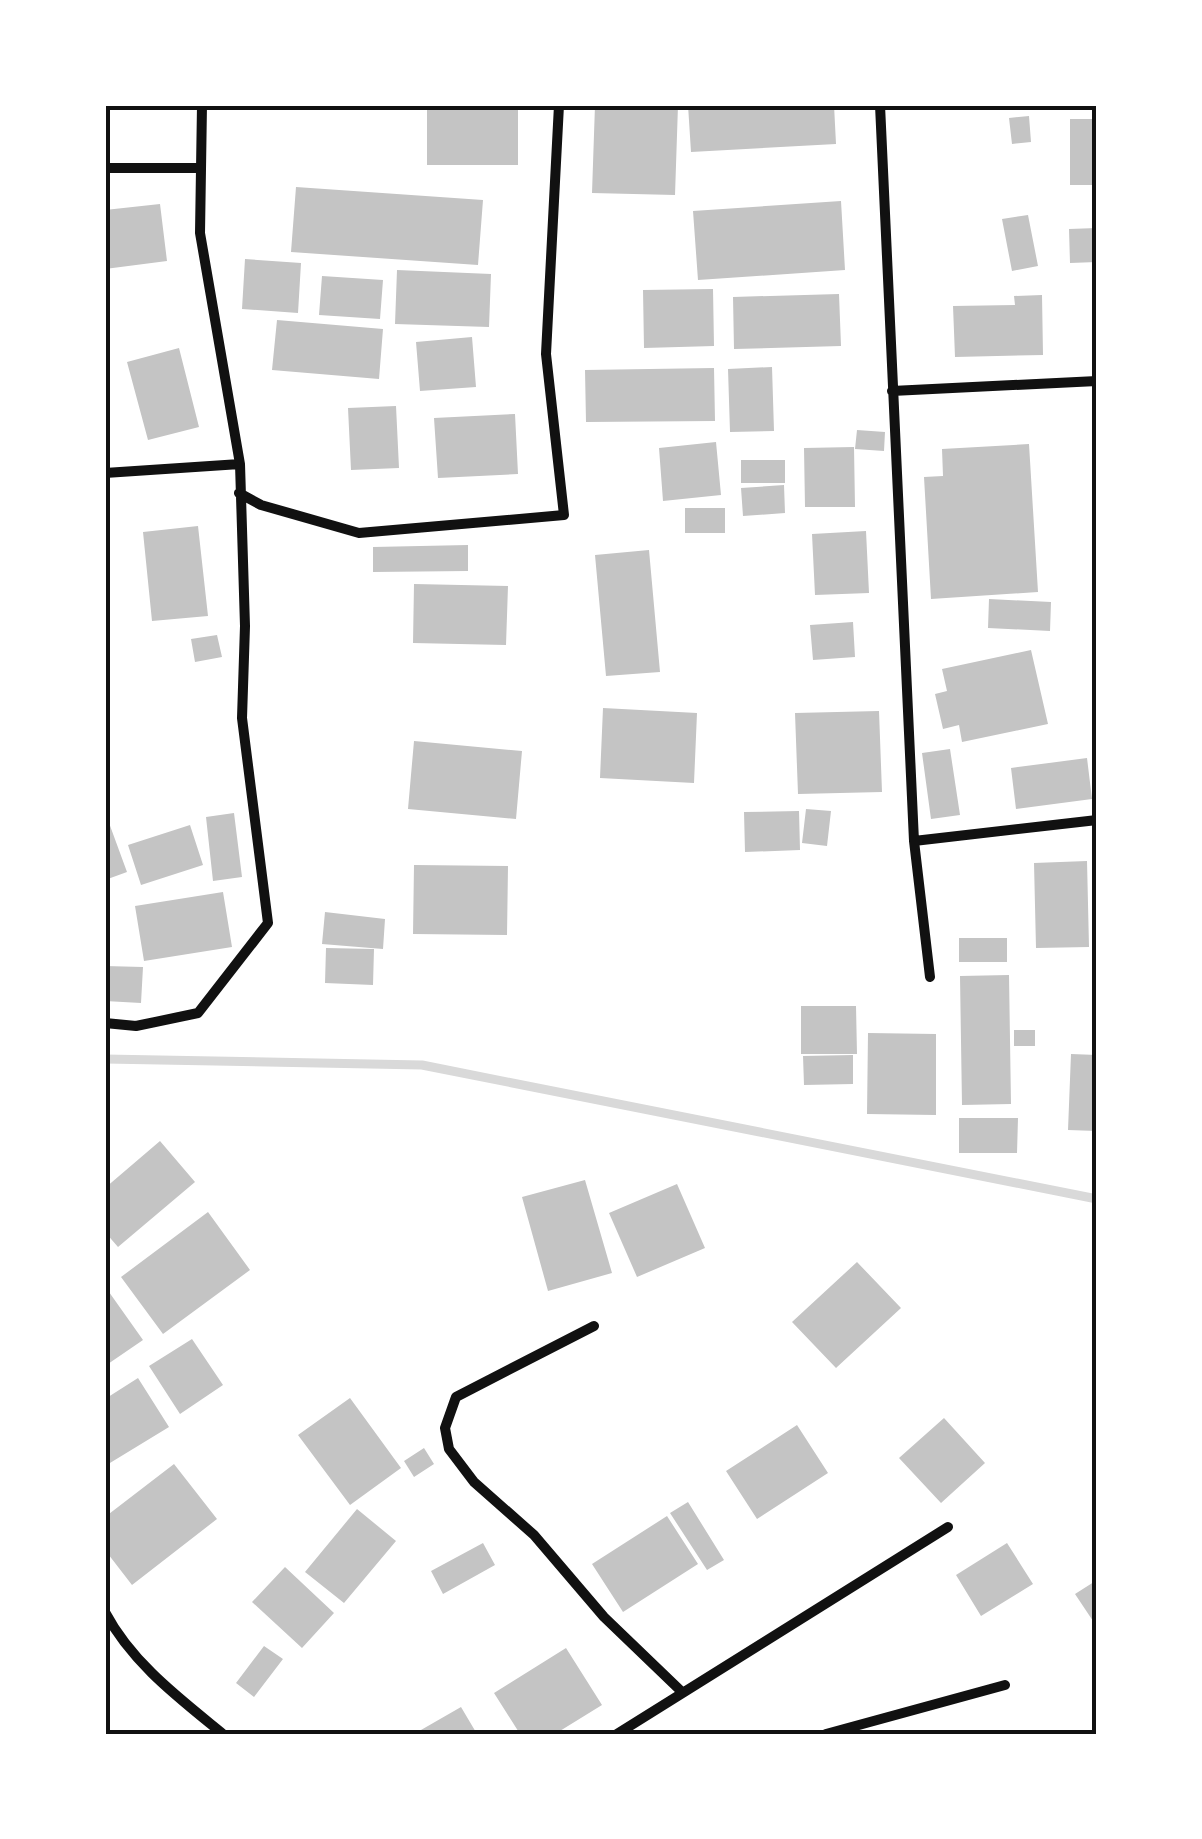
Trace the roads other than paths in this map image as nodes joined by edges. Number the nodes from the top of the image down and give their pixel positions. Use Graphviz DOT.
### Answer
graph roads {
  1 [pos="202,105"];
  2 [pos="559,105"];
  3 [pos="880,105"];
  4 [pos="105,168"];
  5 [pos="200,168"];
  6 [pos="1097,381"];
  7 [pos="892,392"];
  8 [pos="240,464"];
  9 [pos="105,474"];
  10 [pos="239,494"];
  11 [pos="1097,820"];
  12 [pos="914,841"];
  13 [pos="930,977"];
  14 [pos="105,1023"];
  15 [pos="594,1326"];
  16 [pos="948,1527"];
  17 [pos="105,1612"];
  18 [pos="110,1632"];
  19 [pos="1005,1686"];
  20 [pos="682,1692"];
  21 [pos="223,1734"];
  22 [pos="617,1734"];
  23 [pos="826,1734"];
  1 -- 5 [label="street"];
  2 -- 10 [label="street"];
  3 -- 7 [label="street"];
  4 -- 5 [label="street"];
  5 -- 8 [label="street"];
  6 -- 7 [label="street"];
  7 -- 12 [label="street"];
  8 -- 9 [label="street"];
  8 -- 10 [label="street"];
  10 -- 14 [label="street"];
  11 -- 12 [label="street"];
  12 -- 13 [label="street"];
  15 -- 20 [label="street"];
  16 -- 20 [label="street"];
  17 -- 18 [label="street"];
  18 -- 21 [label="street"];
  19 -- 23 [label="street"];
  20 -- 22 [label="street"];
}
